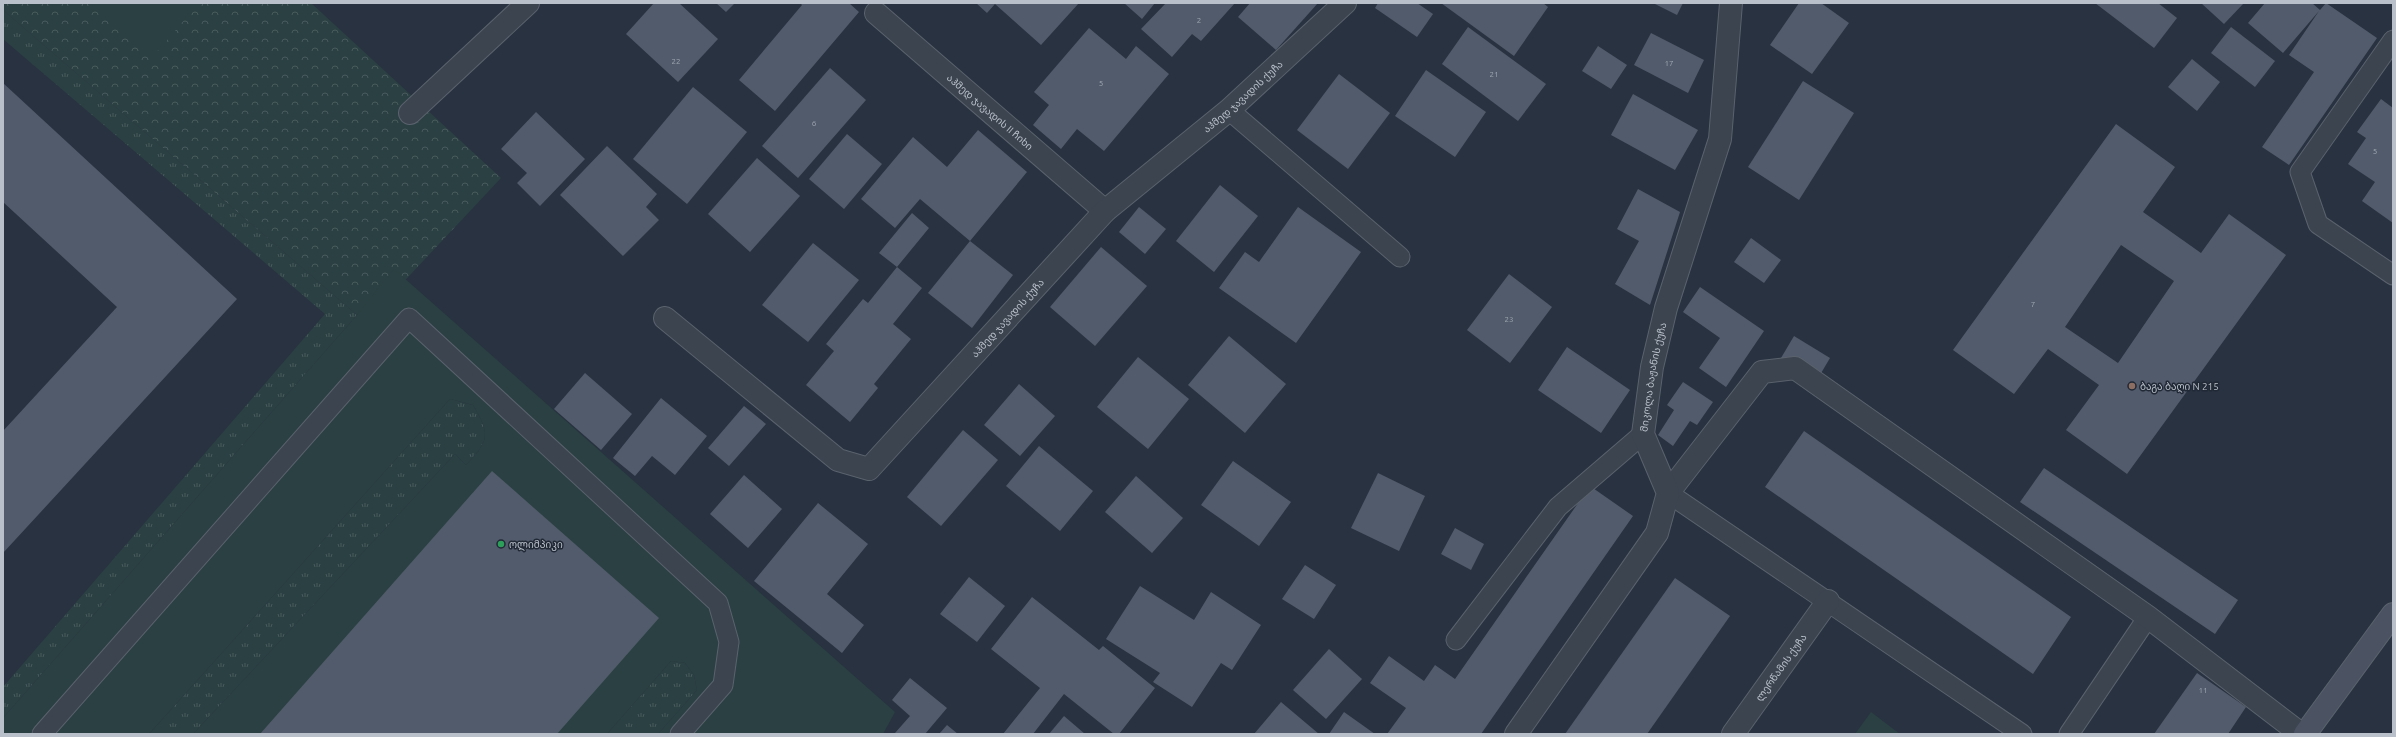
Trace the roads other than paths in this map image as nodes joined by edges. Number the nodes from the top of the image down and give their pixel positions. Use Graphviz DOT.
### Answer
graph roads {
  1 [pos="528,3"];
  2 [pos="1345,3"];
  3 [pos="1731,3"];
  4 [pos="876,13"];
  5 [pos="2393,40"];
  6 [pos="1230,110"];
  7 [pos="410,113"];
  8 [pos="1105,211"];
  9 [pos="1400,257"];
  10 [pos="2393,275"];
  11 [pos="665,318"];
  12 [pos="1643,434"];
  13 [pos="1668,493"];
  14 [pos="1828,601"];
  15 [pos="2393,614"];
  16 [pos="2148,617"];
  17 [pos="1456,640"];
  18 [pos="42,734"];
  19 [pos="680,734"];
  20 [pos="1516,734"];
  21 [pos="1733,734"];
  22 [pos="2022,734"];
  23 [pos="2069,734"];
  24 [pos="2302,734"];
  25 [pos="2305,734"];
  1 -- 7 [label="street"];
  2 -- 6 [label="street, აჰმედ ჯავადის ქუჩა"];
  3 -- 12 [label="street, მიკოლა ბაჟანის ქუჩა"];
  4 -- 8 [label="street, აჰმედ ჯავადის II ჩიხი"];
  5 -- 10 [label="lane"];
  6 -- 8 [label="street, აჰმედ ჯავადის ქუჩა"];
  6 -- 9 [label="lane"];
  8 -- 11 [label="street, აჰმედ ჯავადის ქუჩა"];
  12 -- 13 [label="street, მიკოლა ბაჟანის ქუჩა"];
  12 -- 17 [label="lane"];
  13 -- 14 [label="lane"];
  13 -- 16 [label="street"];
  13 -- 20 [label="street"];
  14 -- 21 [label="street, ლერწამის ქუჩა"];
  14 -- 22 [label="lane"];
  15 -- 25 [label="main road"];
  16 -- 23 [label="lane"];
  16 -- 24 [label="street"];
  18 -- 19 [label="lane"];
}
